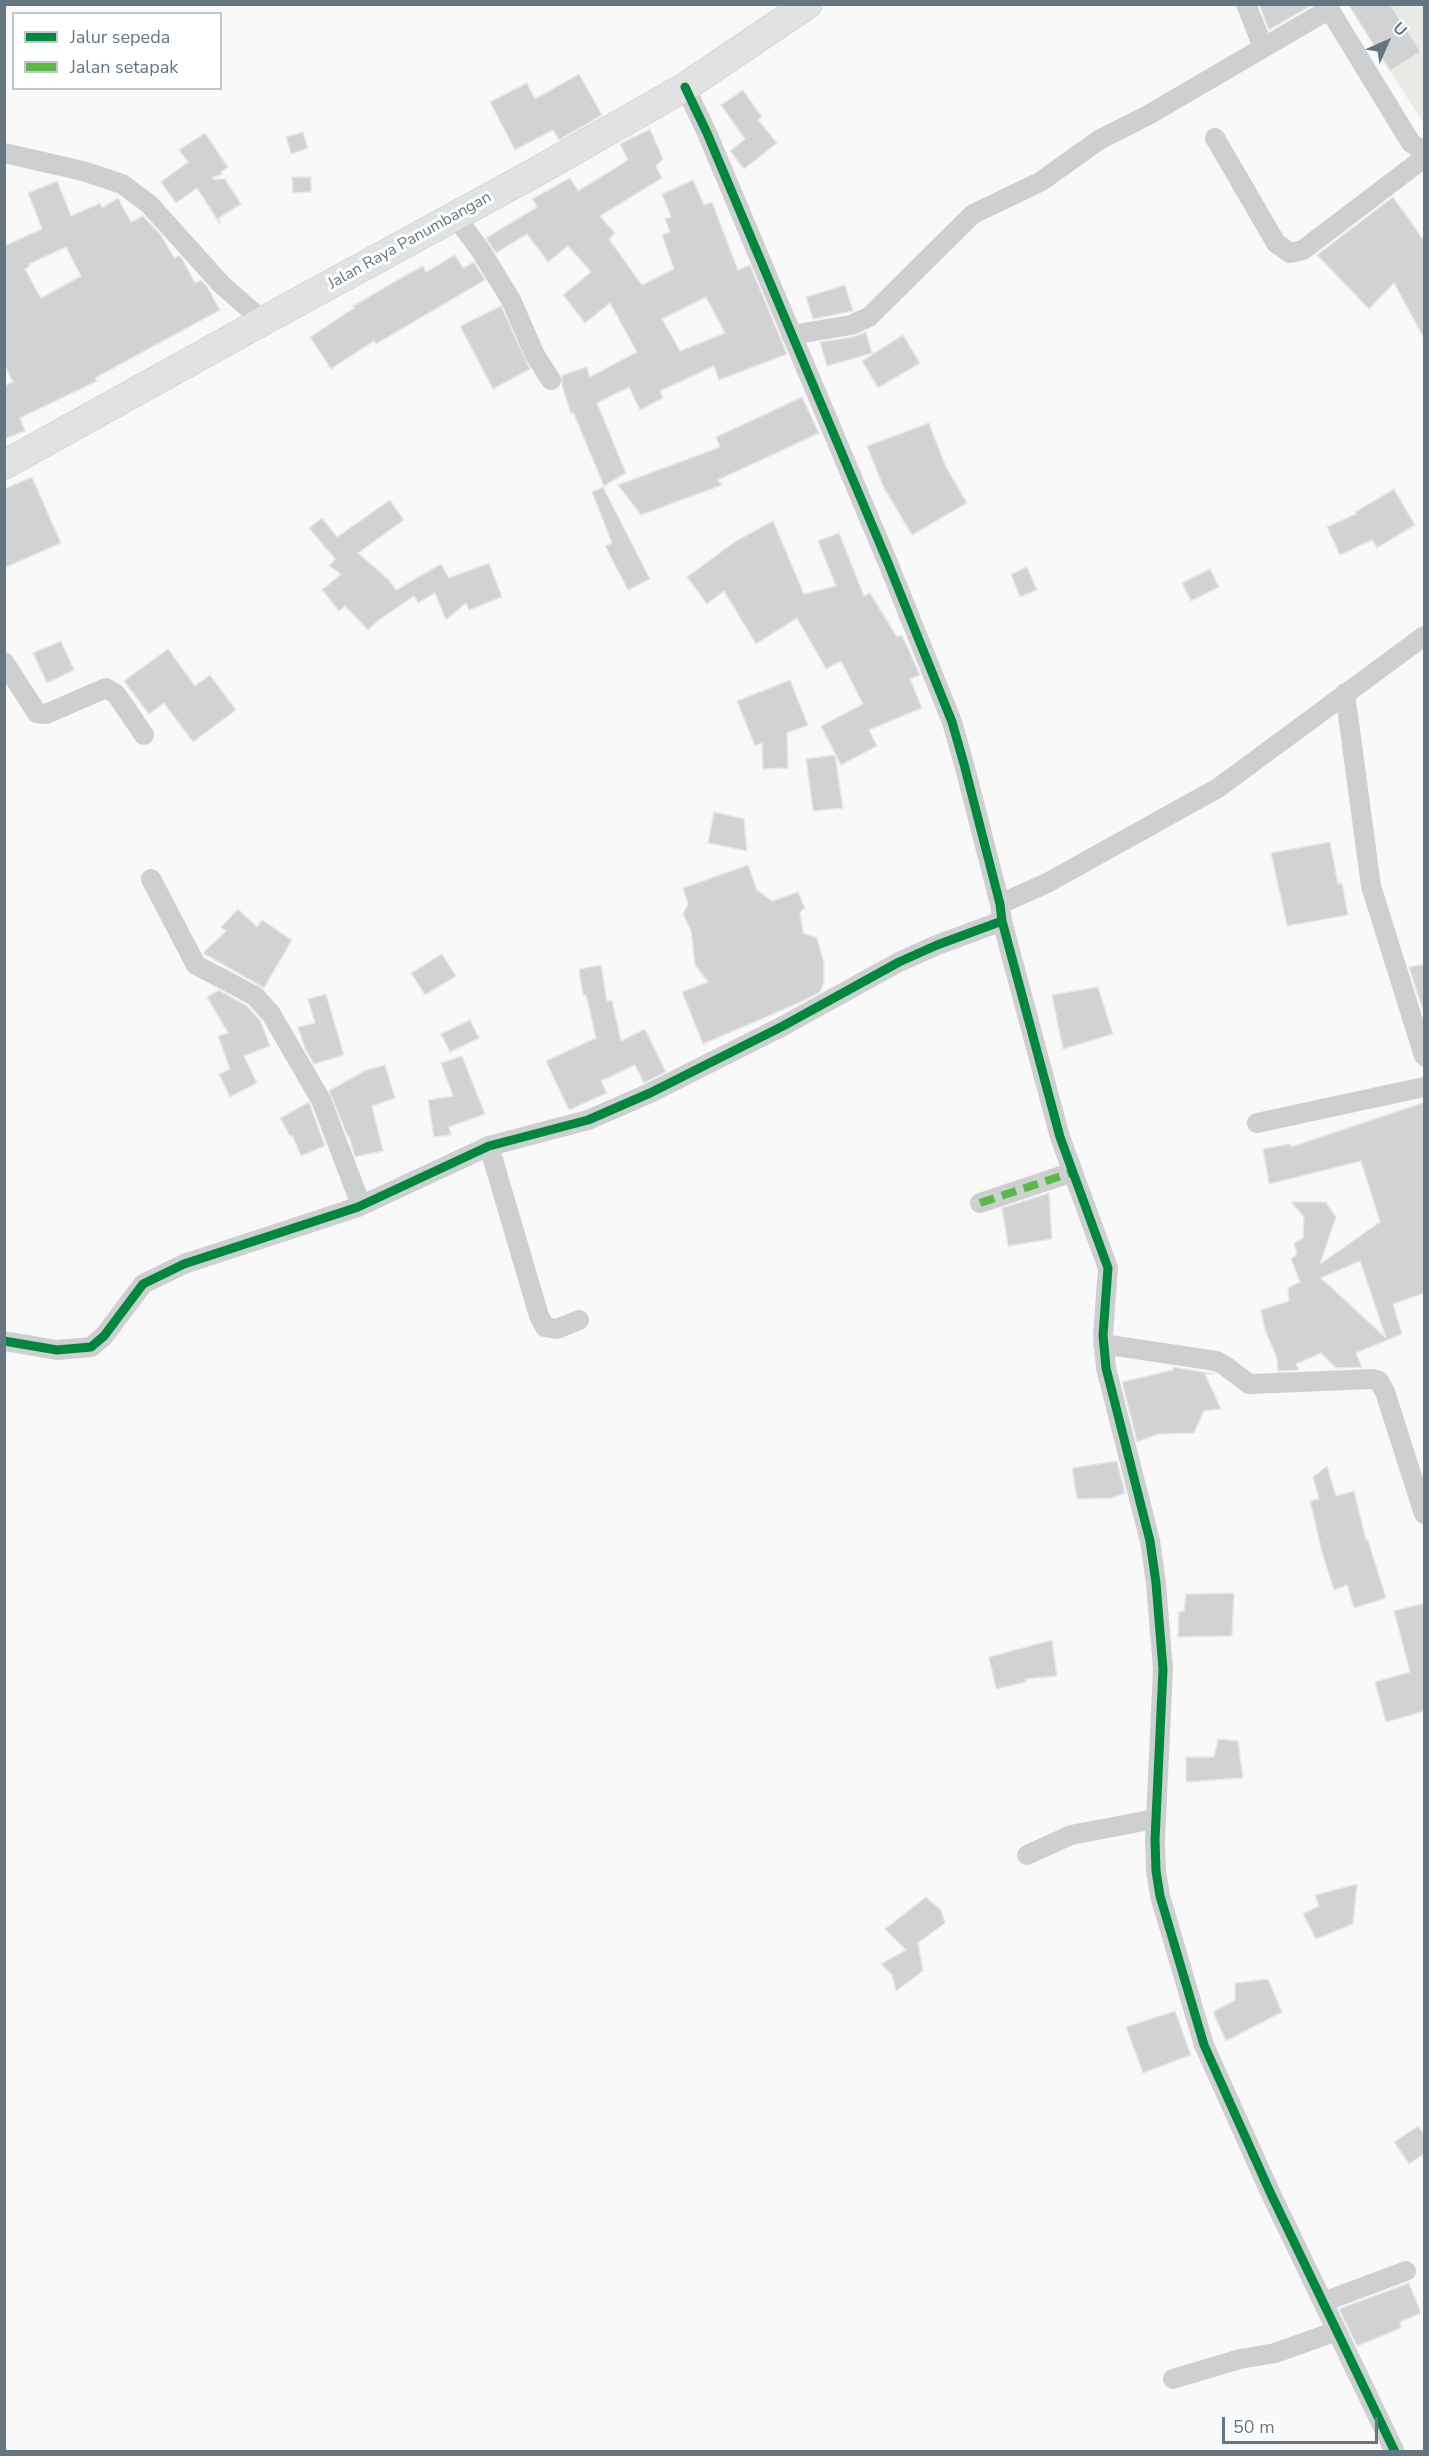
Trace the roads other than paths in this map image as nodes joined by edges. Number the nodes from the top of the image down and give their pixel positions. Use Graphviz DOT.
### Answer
graph roads {
  1 [pos="808,4"];
  2 [pos="1246,4"];
  3 [pos="1327,7"];
  4 [pos="1263,47"];
  5 [pos="685,87"];
  6 [pos="1215,138"];
  7 [pos="1425,151"];
  8 [pos="4,153"];
  9 [pos="1425,158"];
  10 [pos="455,216"];
  11 [pos="263,321"];
  12 [pos="791,335"];
  13 [pos="551,380"];
  14 [pos="4,465"];
  15 [pos="1425,636"];
  16 [pos="4,662"];
  17 [pos="1345,693"];
  18 [pos="144,735"];
  19 [pos="151,879"];
  20 [pos="1001,913"];
  21 [pos="1425,1056"];
  22 [pos="1425,1088"];
  23 [pos="1257,1123"];
  24 [pos="489,1146"];
  25 [pos="1073,1172"];
  26 [pos="980,1203"];
  27 [pos="361,1205"];
  28 [pos="579,1320"];
  29 [pos="4,1341"];
  30 [pos="1103,1344"];
  31 [pos="1425,1514"];
  32 [pos="1155,1819"];
  33 [pos="1027,1855"];
  34 [pos="1407,2271"];
  35 [pos="1323,2302"];
  36 [pos="1337,2331"];
  37 [pos="1173,2379"];
  38 [pos="1395,2451"];
  1 -- 5 [label="main road, Jalan Raya Panumbangan"];
  2 -- 4 [label="street"];
  3 -- 4 [label="street"];
  3 -- 7 [label="street"];
  4 -- 12 [label="street"];
  5 -- 10 [label="main road, Jalan Raya Panumbangan"];
  5 -- 12 [label="street"];
  6 -- 9 [label="street"];
  8 -- 11 [label="street"];
  10 -- 11 [label="main road, Jalan Raya Panumbangan"];
  10 -- 13 [label="street"];
  11 -- 14 [label="main road, Jalan Raya Panumbangan"];
  12 -- 20 [label="street"];
  15 -- 17 [label="street"];
  16 -- 18 [label="street"];
  17 -- 20 [label="street"];
  17 -- 21 [label="street"];
  19 -- 27 [label="street"];
  20 -- 24 [label="street"];
  20 -- 25 [label="street"];
  22 -- 23 [label="street"];
  24 -- 27 [label="street"];
  24 -- 28 [label="street"];
  25 -- 26 [label="street"];
  25 -- 30 [label="street"];
  27 -- 29 [label="street"];
  30 -- 31 [label="street"];
  30 -- 32 [label="street"];
  32 -- 33 [label="street"];
  32 -- 35 [label="street"];
  34 -- 35 [label="street"];
  35 -- 36 [label="street"];
  36 -- 37 [label="street"];
  36 -- 38 [label="street"];
}
